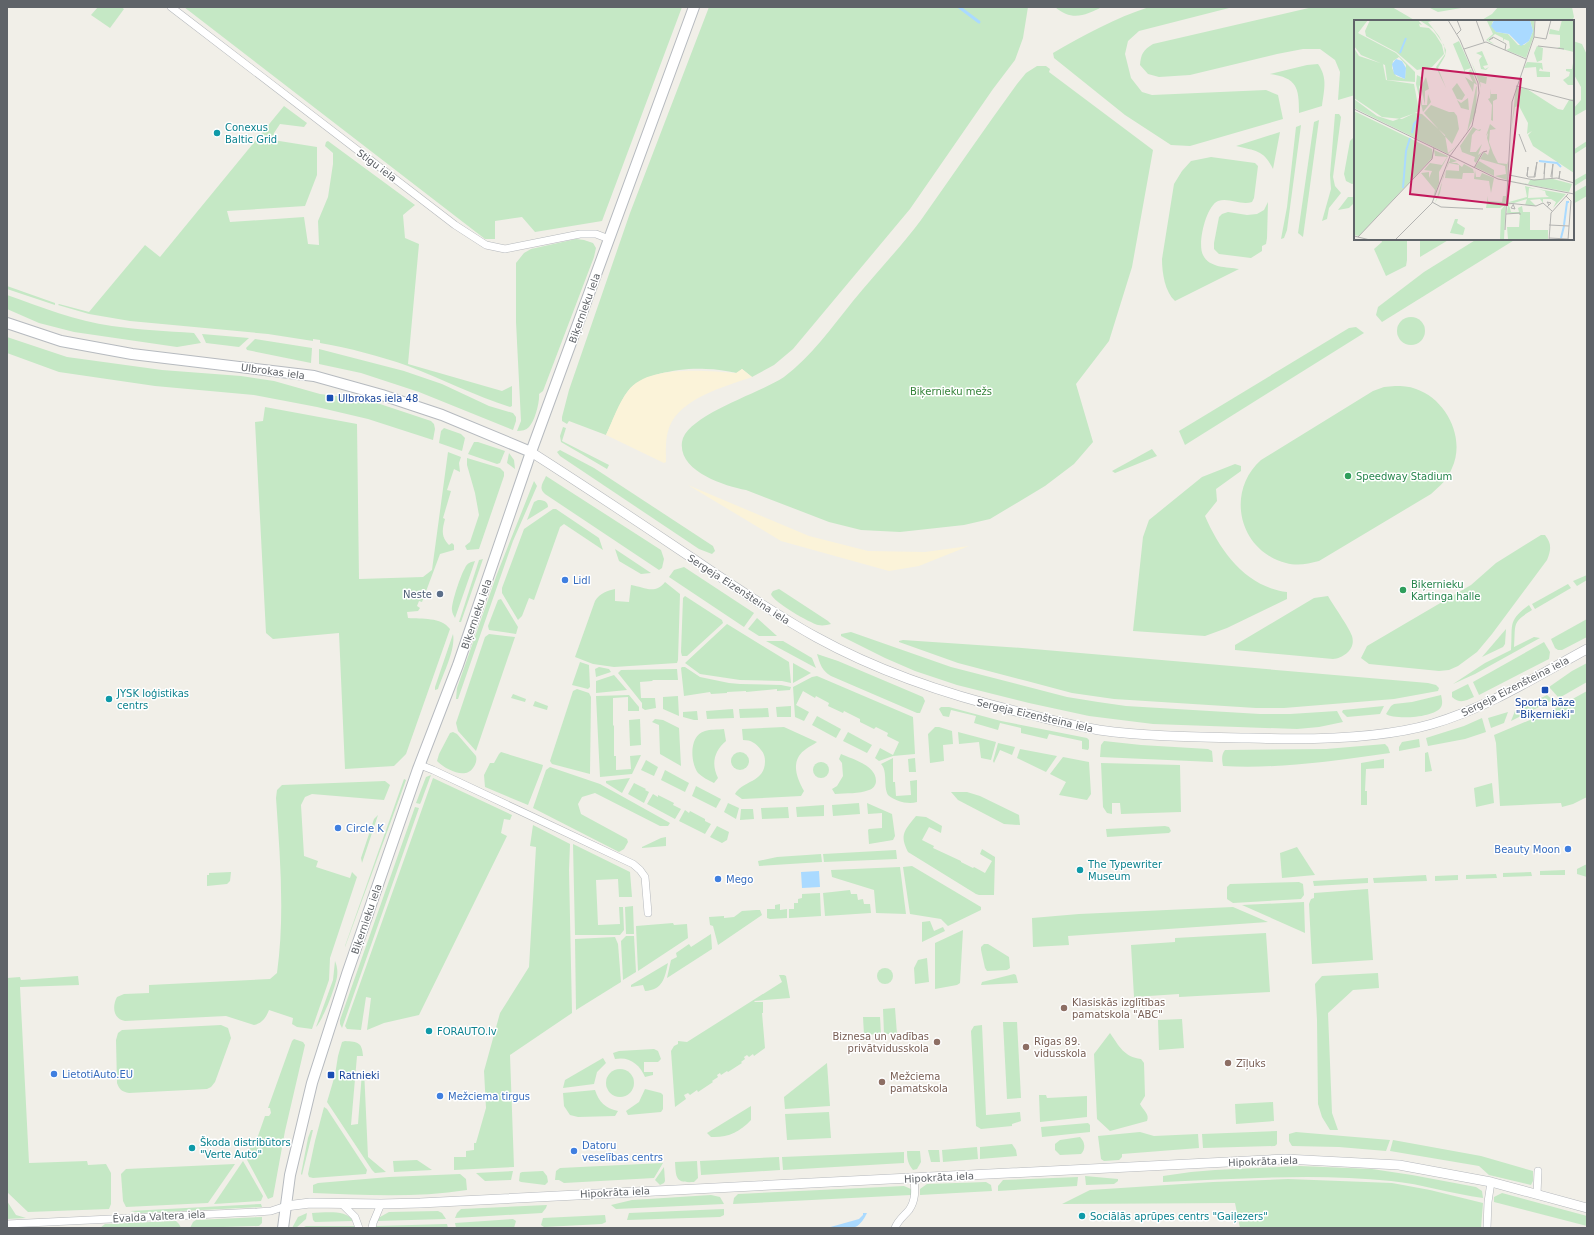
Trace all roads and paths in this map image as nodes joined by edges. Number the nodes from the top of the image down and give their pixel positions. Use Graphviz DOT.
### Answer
graph roads {
  1 [pos="171,7"];
  2 [pos="694,7"];
  3 [pos="609,239"];
  4 [pos="7,323"];
  5 [pos="531,452"];
  6 [pos="1587,649"];
  7 [pos="420,765"];
  8 [pos="648,913"];
  9 [pos="1538,1171"];
  10 [pos="914,1178"];
  11 [pos="1491,1182"];
  12 [pos="1537,1194"];
  13 [pos="342,1204"];
  14 [pos="381,1204"];
  15 [pos="286,1206"];
  16 [pos="1587,1208"];
  17 [pos="12,1225"];
  18 [pos="282,1228"];
  19 [pos="359,1228"];
  20 [pos="372,1228"];
  21 [pos="895,1228"];
  22 [pos="1487,1228"];
  1 -- 3 [label="street, Stigu iela"];
  2 -- 3 [label="main road, Biķernieku iela"];
  3 -- 5 [label="main road, Biķernieku iela"];
  4 -- 5 [label="main road, Ulbrokas iela"];
  5 -- 6 [label="street, Sergeja Eizenšteina iela"];
  5 -- 7 [label="main road, Biķernieku iela"];
  7 -- 8 [label="street"];
  7 -- 15 [label="main road, Biķernieku iela"];
  9 -- 12 [label="street"];
  10 -- 11 [label="street, Hipokrāta iela"];
  10 -- 14 [label="street, Hipokrāta iela"];
  10 -- 21 [label="street"];
  11 -- 12 [label="street, Hipokrāta iela"];
  11 -- 22 [label="street"];
  12 -- 16 [label="street, Hipokrāta iela"];
  13 -- 14 [label="street, Hipokrāta iela"];
  13 -- 15 [label="street, Hipokrāta iela"];
  13 -- 19 [label="street"];
  14 -- 20 [label="street"];
  15 -- 17 [label="street, Ēvalda Valtera iela"];
  15 -- 18 [label="main road, Biķernieku iela"];
}
